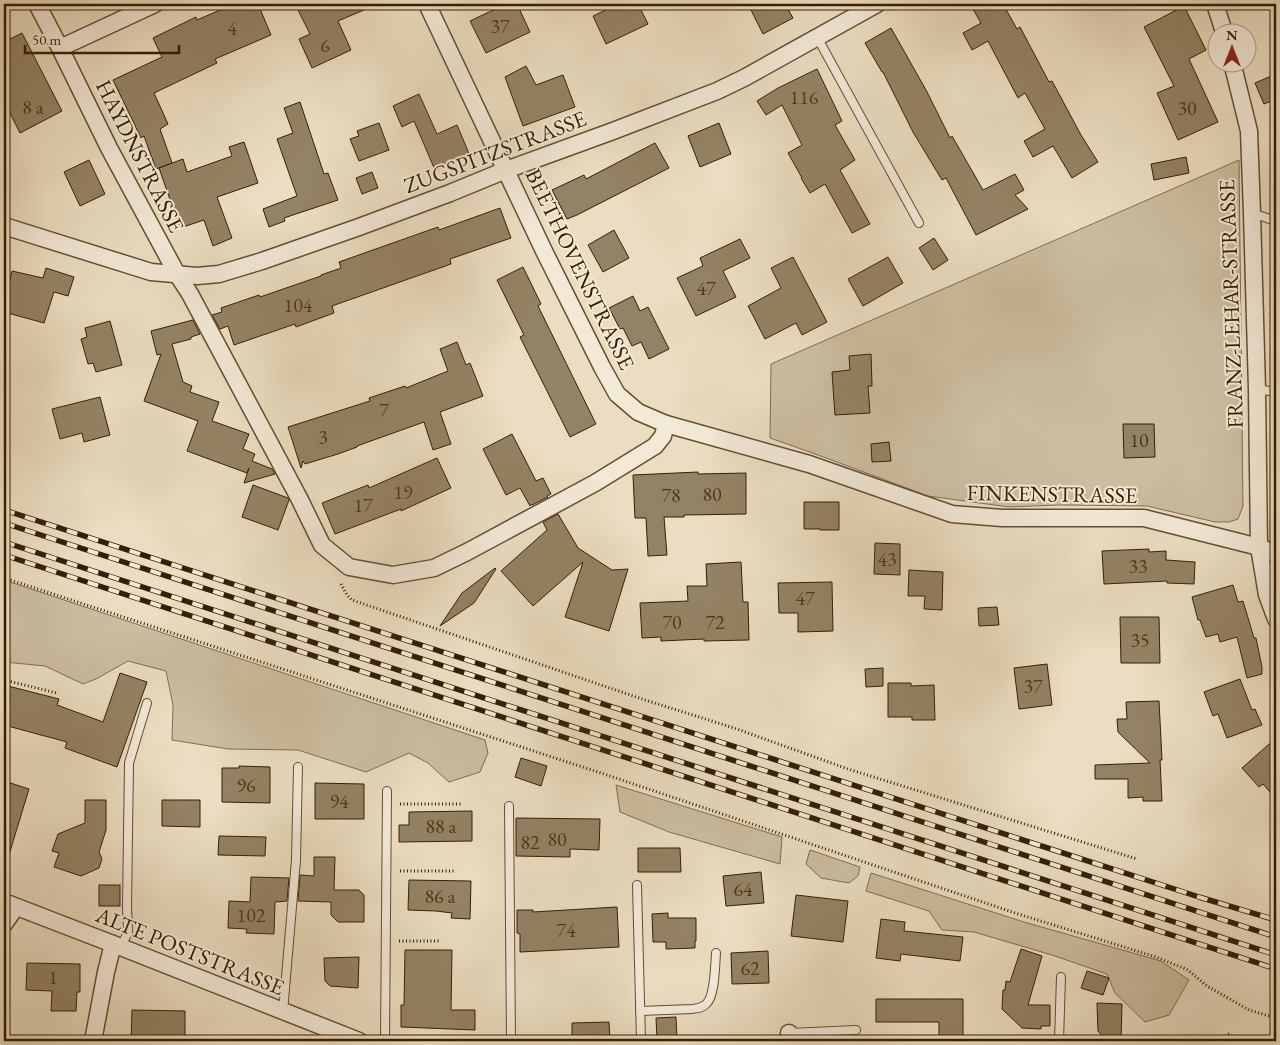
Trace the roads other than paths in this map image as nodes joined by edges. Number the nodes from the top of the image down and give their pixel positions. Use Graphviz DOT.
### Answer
graph roads {
  1 [pos="38,4"];
  2 [pos="155,4"];
  3 [pos="427,4"];
  4 [pos="877,4"];
  5 [pos="1215,4"];
  6 [pos="856,8"];
  7 [pos="1221,22"];
  8 [pos="817,37"];
  9 [pos="60,48"];
  10 [pos="1234,72"];
  11 [pos="506,170"];
  12 [pos="1252,213"];
  13 [pos="1276,221"];
  14 [pos="919,223"];
  15 [pos="4,226"];
  16 [pos="177,274"];
  17 [pos="1257,389"];
  18 [pos="1276,392"];
  19 [pos="666,424"];
  20 [pos="760,450"];
  21 [pos="1259,547"];
  22 [pos="1276,554"];
  23 [pos="1276,619"];
  24 [pos="147,703"];
  25 [pos="298,767"];
  26 [pos="388,791"];
  27 [pos="510,806"];
  28 [pos="638,885"];
  29 [pos="10,904"];
  30 [pos="4,924"];
  31 [pos="117,946"];
  32 [pos="716,953"];
  33 [pos="1061,977"];
  34 [pos="640,1011"];
  35 [pos="283,1012"];
  36 [pos="856,1030"];
  37 [pos="789,1037"];
  38 [pos="93,1041"];
  39 [pos="359,1041"];
  40 [pos="385,1041"];
  41 [pos="511,1041"];
  42 [pos="641,1041"];
  43 [pos="1059,1041"];
  1 -- 9 [label="street, HAYDNSTRASSE"];
  2 -- 9 [label="street"];
  3 -- 11 [label="street, BEETHOVENSTRASSE"];
  4 -- 6 [label="street, ZUGSPITZSTRASSE"];
  5 -- 7 [label="street"];
  6 -- 8 [label="street, ZUGSPITZSTRASSE"];
  8 -- 11 [label="street, ZUGSPITZSTRASSE"];
  8 -- 14 [label="lane"];
  9 -- 16 [label="street, HAYDNSTRASSE"];
  10 -- 12 [label="street, FRANZ-LEHAR-STRASSE"];
  11 -- 16 [label="street, ZUGSPITZSTRASSE"];
  11 -- 19 [label="street, BEETHOVENSTRASSE"];
  12 -- 13 [label="lane"];
  12 -- 17 [label="street, FRANZ-LEHAR-STRASSE"];
  15 -- 16 [label="street, ZUGSPITZSTRASSE"];
  16 -- 19 [label="street"];
  17 -- 18 [label="lane"];
  17 -- 21 [label="street, FRANZ-LEHAR-STRASSE"];
  19 -- 20 [label="street, BEETHOVENSTRASSE"];
  20 -- 21 [label="street, FINKENSTRASSE"];
  21 -- 22 [label="street, FINKENSTRASSE"];
  21 -- 23 [label="street"];
  24 -- 31 [label="lane"];
  25 -- 35 [label="lane"];
  26 -- 40 [label="lane"];
  27 -- 41 [label="lane"];
  28 -- 34 [label="lane"];
  29 -- 30 [label="street"];
  29 -- 31 [label="street, ALTE POSTSTRASSE"];
  31 -- 35 [label="street, ALTE POSTSTRASSE"];
  31 -- 38 [label="street"];
  32 -- 34 [label="lane"];
  33 -- 43 [label="lane"];
  34 -- 42 [label="lane"];
  35 -- 39 [label="street, ALTE POSTSTRASSE"];
  36 -- 37 [label="lane"];
}
